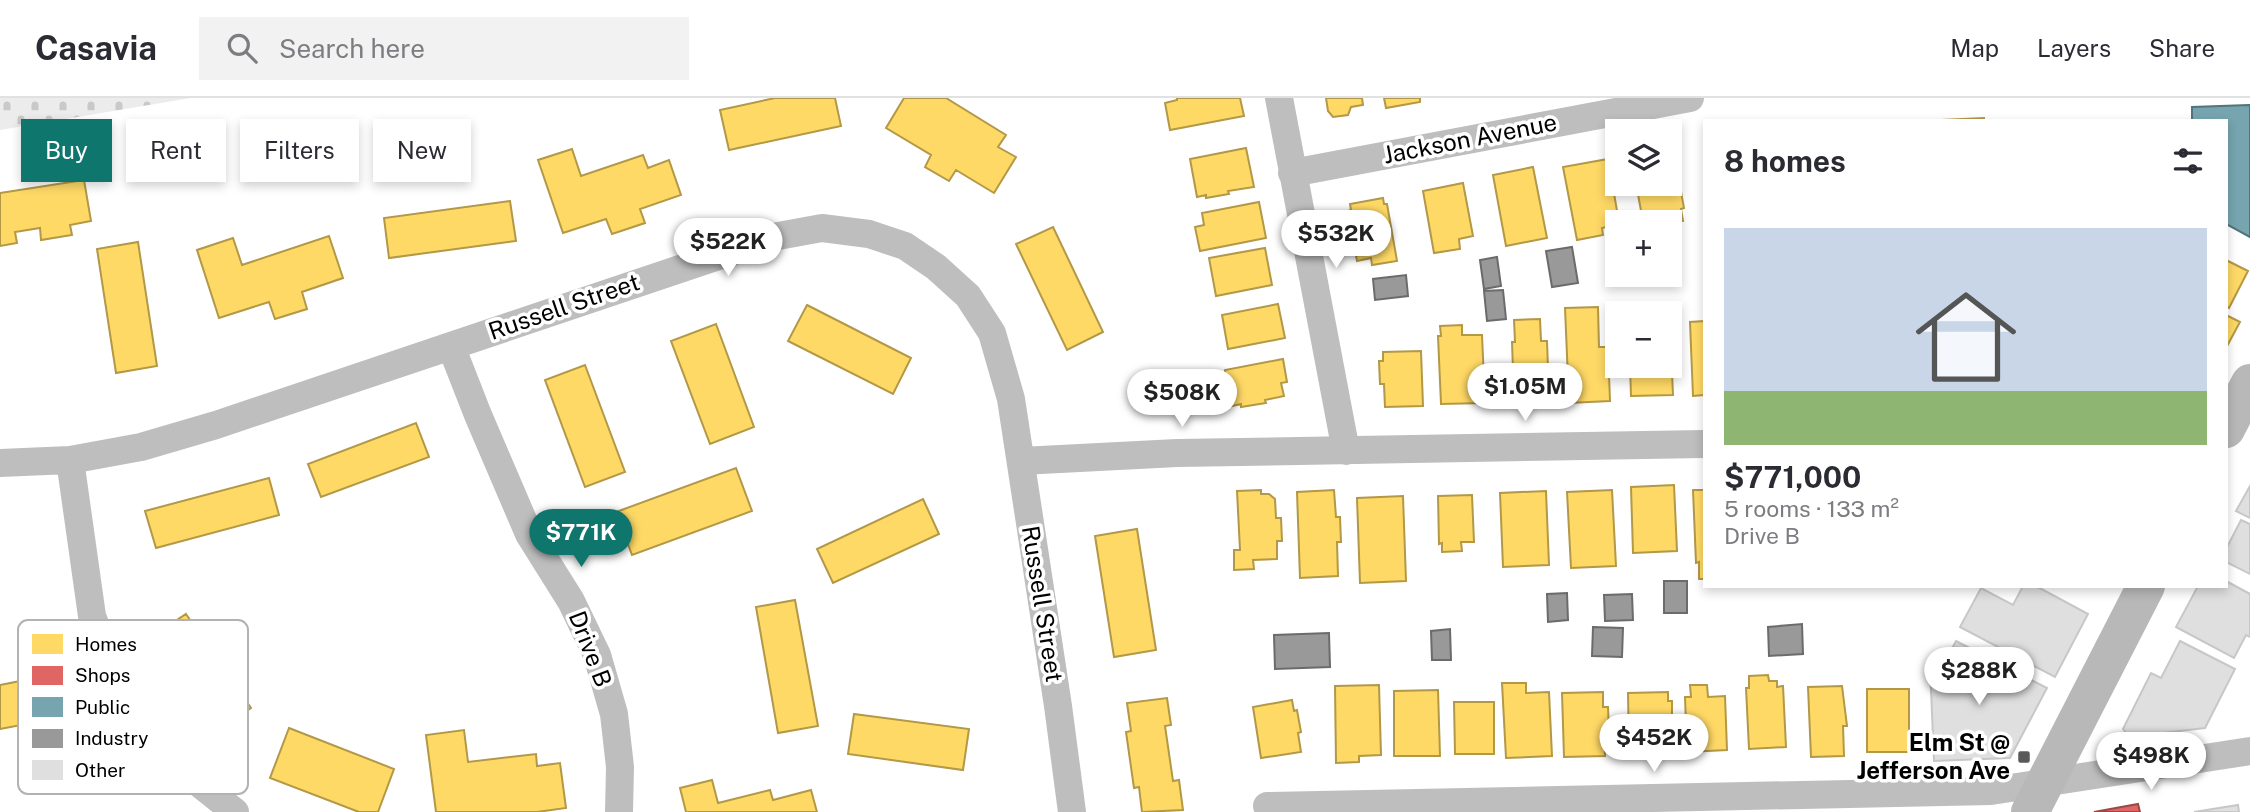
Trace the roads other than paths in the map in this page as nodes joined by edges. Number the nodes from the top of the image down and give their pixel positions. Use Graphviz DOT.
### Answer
graph roads {
  1 [pos="1279,98"];
  2 [pos="1690,98"];
  3 [pos="1292,173"];
  4 [pos="451,346"];
  5 [pos="2250,383"];
  6 [pos="2228,425"];
  7 [pos="1703,444"];
  8 [pos="1346,451"];
  9 [pos="69,460"];
  10 [pos="1021,461"];
  11 [pos="0,463"];
  12 [pos="2145,588"];
  13 [pos="94,620"];
  14 [pos="2250,751"];
  15 [pos="212,794"];
  16 [pos="2037,797"];
  17 [pos="1267,806"];
  18 [pos="235,812"];
  19 [pos="619,812"];
  20 [pos="1072,812"];
  1 -- 3 [label="street"];
  2 -- 3 [label="street, Jackson Avenue"];
  3 -- 8 [label="street"];
  4 -- 9 [label="street, Russell Street"];
  4 -- 10 [label="street, Russell Street"];
  4 -- 19 [label="street, Drive B"];
  5 -- 6 [label="main road"];
  7 -- 8 [label="street"];
  8 -- 10 [label="street"];
  9 -- 11 [label="street, Russell Street"];
  9 -- 13 [label="street"];
  10 -- 20 [label="street, Russell Street"];
  12 -- 16 [label="main road"];
  14 -- 16 [label="street"];
  15 -- 18 [label="street"];
  16 -- 17 [label="street"];
}
